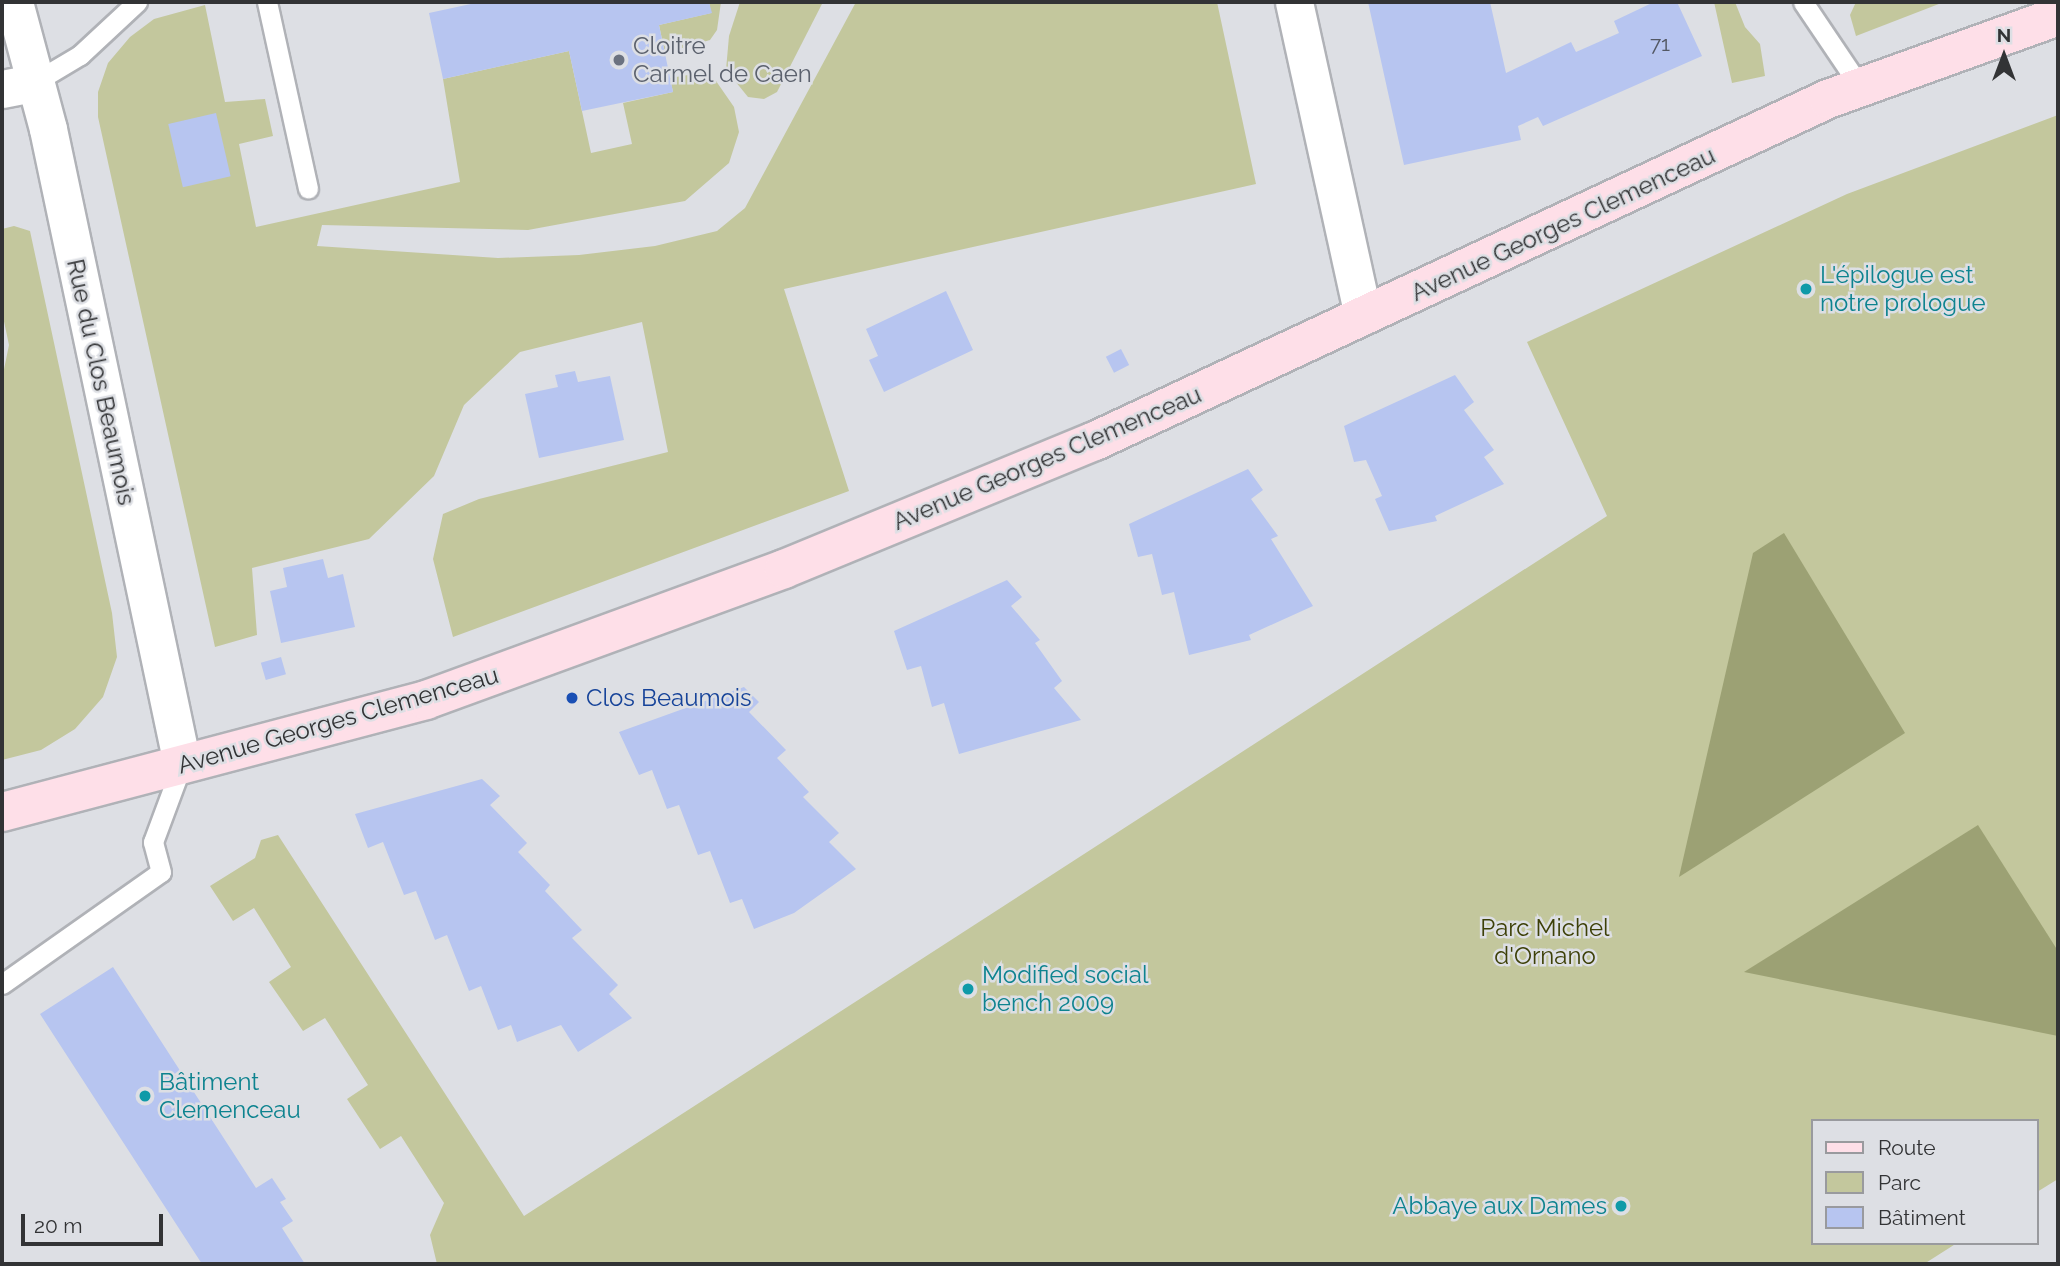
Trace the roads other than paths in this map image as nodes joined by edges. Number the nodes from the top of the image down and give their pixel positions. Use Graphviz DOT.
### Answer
graph roads {
  1 [pos="14,2"];
  2 [pos="137,2"];
  3 [pos="267,2"];
  4 [pos="1294,2"];
  5 [pos="1803,2"];
  6 [pos="2058,16"];
  7 [pos="1859,85"];
  8 [pos="18,86"];
  9 [pos="308,189"];
  10 [pos="1363,316"];
  11 [pos="182,764"];
  12 [pos="2,812"];
  13 [pos="2,985"];
  1 -- 8 [label="street, Rue du Clos Beaumois"];
  2 -- 8 [label="lane"];
  3 -- 9 [label="lane"];
  4 -- 10 [label="street"];
  5 -- 7 [label="lane"];
  6 -- 7 [label="main road, Avenue Georges Clemenceau"];
  7 -- 10 [label="main road, Avenue Georges Clemenceau"];
  8 -- 11 [label="street, Rue du Clos Beaumois"];
  10 -- 11 [label="main road, Avenue Georges Clemenceau"];
  11 -- 12 [label="main road, Avenue Georges Clemenceau"];
  11 -- 13 [label="lane"];
}
